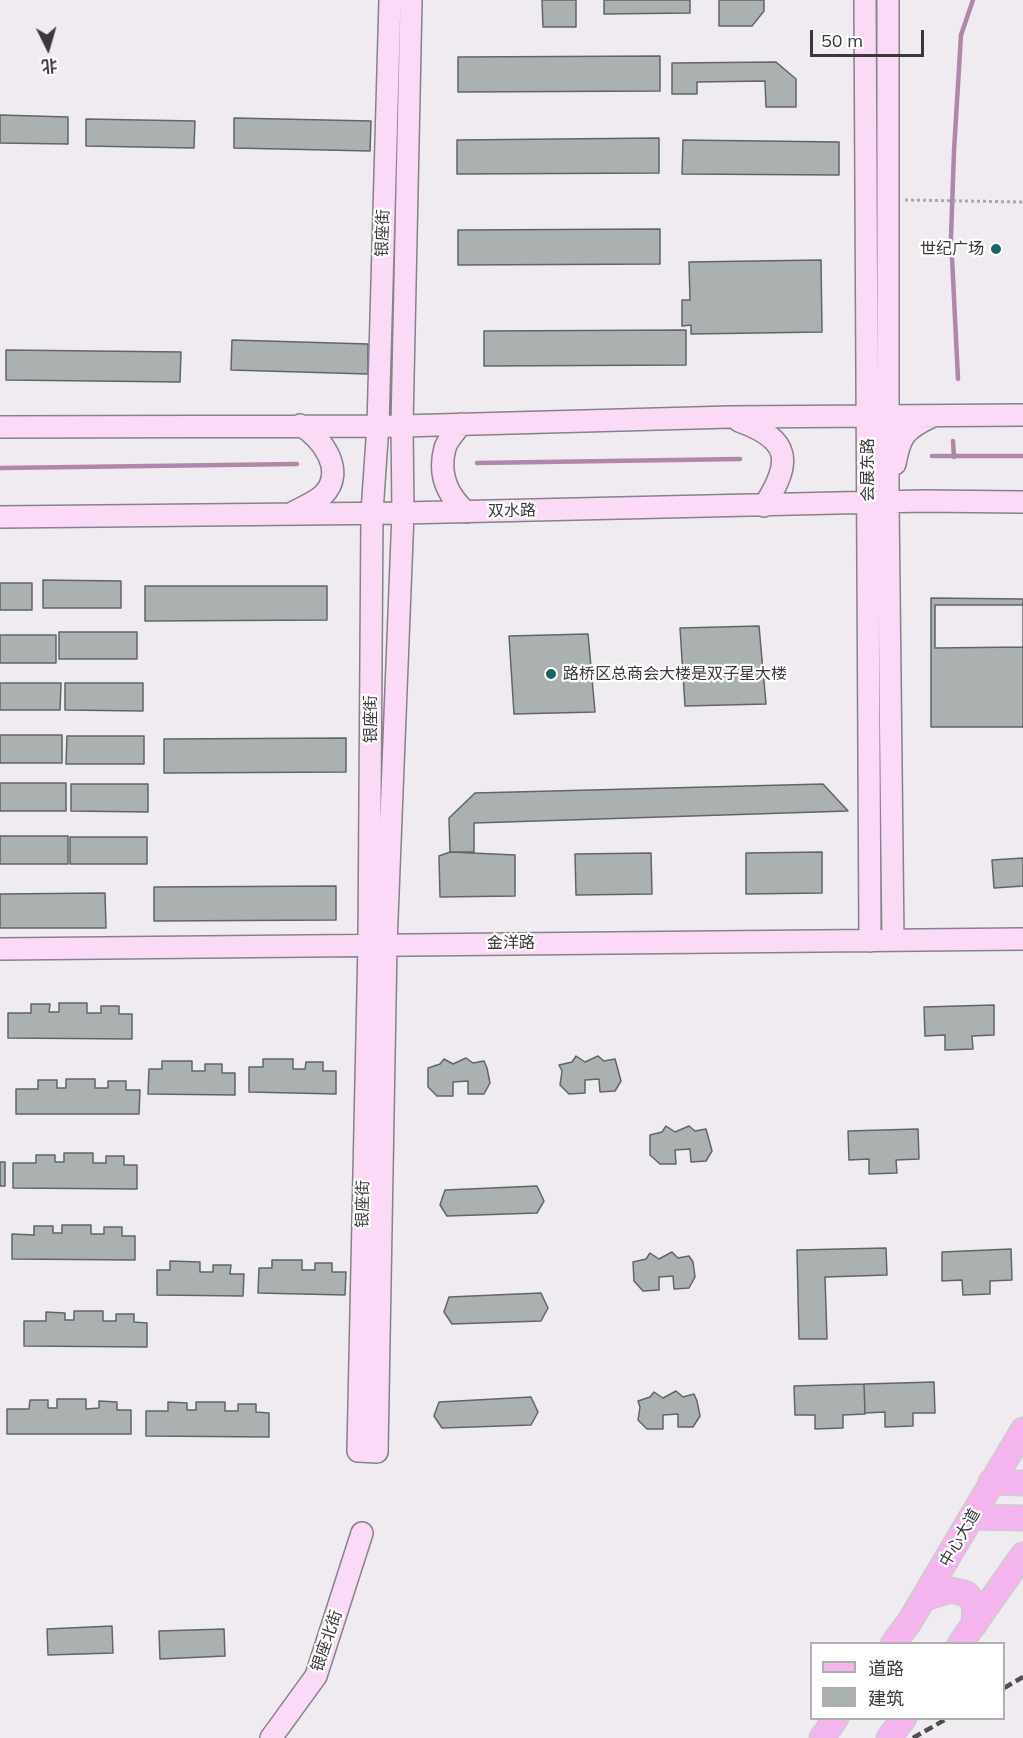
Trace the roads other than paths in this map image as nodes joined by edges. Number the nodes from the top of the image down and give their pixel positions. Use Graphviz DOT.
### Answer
graph roads {
  1 [pos="390,0"];
  2 [pos="411,0"];
  3 [pos="866,0"];
  4 [pos="888,0"];
  5 [pos="1023,415"];
  6 [pos="935,416"];
  7 [pos="730,417"];
  8 [pos="878,417"];
  9 [pos="378,424"];
  10 [pos="460,424"];
  11 [pos="300,425"];
  12 [pos="402,426"];
  13 [pos="0,427"];
  14 [pos="923,501"];
  15 [pos="1023,502"];
  16 [pos="878,503"];
  17 [pos="764,506"];
  18 [pos="372,512"];
  19 [pos="466,512"];
  20 [pos="403,513"];
  21 [pos="291,514"];
  22 [pos="0,517"];
  23 [pos="1023,939"];
  24 [pos="892,940"];
  25 [pos="870,941"];
  26 [pos="378,944"];
  27 [pos="0,949"];
  28 [pos="1023,1430"];
  29 [pos="991,1482"];
  30 [pos="1023,1483"];
  31 [pos="972,1517"];
  32 [pos="1023,1518"];
  33 [pos="362,1533"];
  34 [pos="1023,1555"];
  35 [pos="924,1598"];
  36 [pos="967,1634"];
  37 [pos="894,1642"];
  38 [pos="835,1720"];
  39 [pos="903,1720"];
  40 [pos="271,1738"];
  41 [pos="822,1738"];
  42 [pos="890,1738"];
  1 -- 9 [label="main road, 银座街"];
  2 -- 12 [label="main road, 银座街"];
  3 -- 8 [label="main road, 会展东路"];
  4 -- 8 [label="main road, 会展东路"];
  5 -- 6 [label="main road"];
  6 -- 8 [label="main road"];
  6 -- 14 [label="main road"];
  7 -- 8 [label="main road"];
  7 -- 10 [label="main road"];
  7 -- 17 [label="main road"];
  8 -- 16 [label="main road, 会展东路"];
  9 -- 11 [label="main road"];
  9 -- 12 [label="main road"];
  9 -- 18 [label="main road, 银座街"];
  10 -- 12 [label="main road"];
  10 -- 19 [label="main road"];
  11 -- 13 [label="main road"];
  11 -- 21 [label="main road"];
  12 -- 20 [label="main road, 银座街"];
  14 -- 15 [label="main road, 双水路"];
  14 -- 16 [label="main road, 双水路"];
  16 -- 17 [label="main road, 双水路"];
  16 -- 24 [label="main road, 会展东路"];
  16 -- 25 [label="main road, 会展东路"];
  17 -- 19 [label="main road, 双水路"];
  18 -- 20 [label="main road, 双水路"];
  18 -- 21 [label="main road, 双水路"];
  18 -- 26 [label="main road, 银座街"];
  19 -- 20 [label="main road, 双水路"];
  20 -- 26 [label="main road, 银座街"];
  21 -- 22 [label="main road, 双水路"];
  23 -- 24 [label="main road, 金洋路"];
  24 -- 25 [label="main road, 金洋路"];
  25 -- 26 [label="main road, 金洋路"];
  26 -- 26 [label="main road, 银座街"];
  26 -- 27 [label="main road, 金洋路"];
  28 -- 29 [label="main road, 中心大道"];
  29 -- 30 [label="main road"];
  29 -- 31 [label="main road, 中心大道"];
  31 -- 32 [label="main road"];
  31 -- 35 [label="main road, 中心大道"];
  33 -- 40 [label="main road, 银座北街"];
  34 -- 36 [label="main road"];
  35 -- 36 [label="main road"];
  35 -- 37 [label="main road, 中心大道"];
  38 -- 41 [label="main road"];
  39 -- 42 [label="main road"];
}
